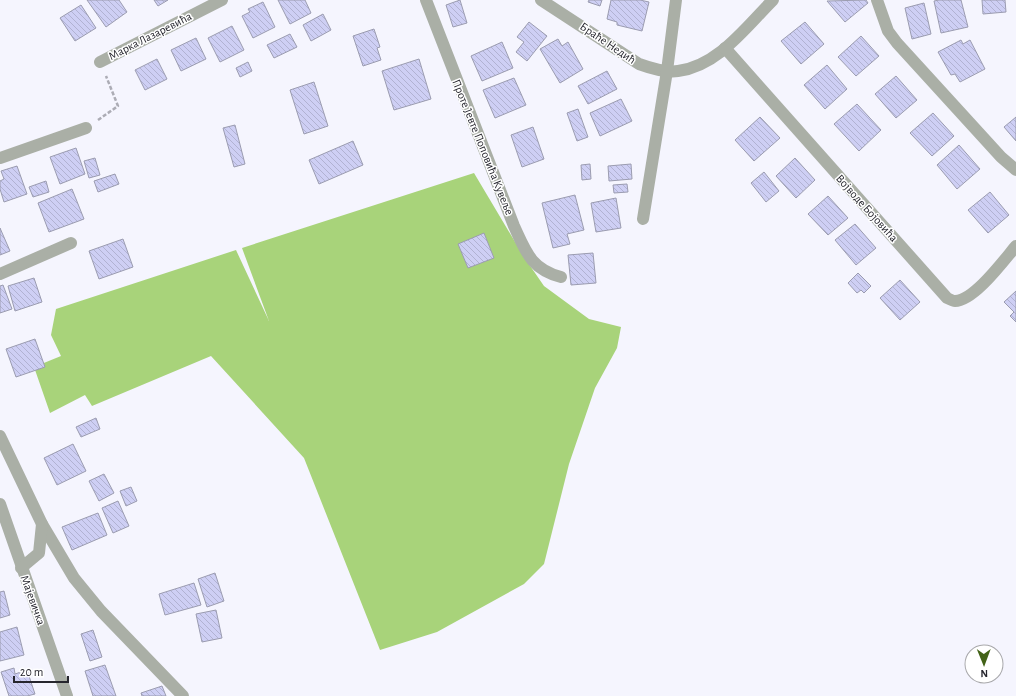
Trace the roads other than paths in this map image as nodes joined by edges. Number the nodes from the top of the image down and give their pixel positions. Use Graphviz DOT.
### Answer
graph roads {
  1 [pos="222,0"];
  2 [pos="426,0"];
  3 [pos="541,0"];
  4 [pos="676,0"];
  5 [pos="773,0"];
  6 [pos="877,0"];
  7 [pos="725,48"];
  8 [pos="100,62"];
  9 [pos="667,71"];
  10 [pos="86,128"];
  11 [pos="0,158"];
  12 [pos="1016,170"];
  13 [pos="642,219"];
  14 [pos="71,243"];
  15 [pos="1016,246"];
  16 [pos="0,274"];
  17 [pos="561,276"];
  18 [pos="0,436"];
  19 [pos="0,504"];
  20 [pos="42,524"];
  21 [pos="21,568"];
  22 [pos="67,696"];
  23 [pos="183,696"];
  1 -- 8 [label="street, Марка Лазаревића"];
  2 -- 17 [label="street, Проте Јевте Поповића Кувеље"];
  3 -- 9 [label="street, Браће Недић"];
  4 -- 9 [label="street"];
  5 -- 7 [label="street, Браће Недић"];
  6 -- 12 [label="street"];
  7 -- 9 [label="street, Браће Недић"];
  7 -- 15 [label="street, Војводе Бојовића"];
  9 -- 13 [label="street"];
  10 -- 11 [label="street"];
  14 -- 16 [label="street"];
  18 -- 20 [label="street"];
  19 -- 21 [label="street, Мајевичка"];
  20 -- 21 [label="street"];
  20 -- 23 [label="street"];
  21 -- 22 [label="street, Мајевичка"];
}
